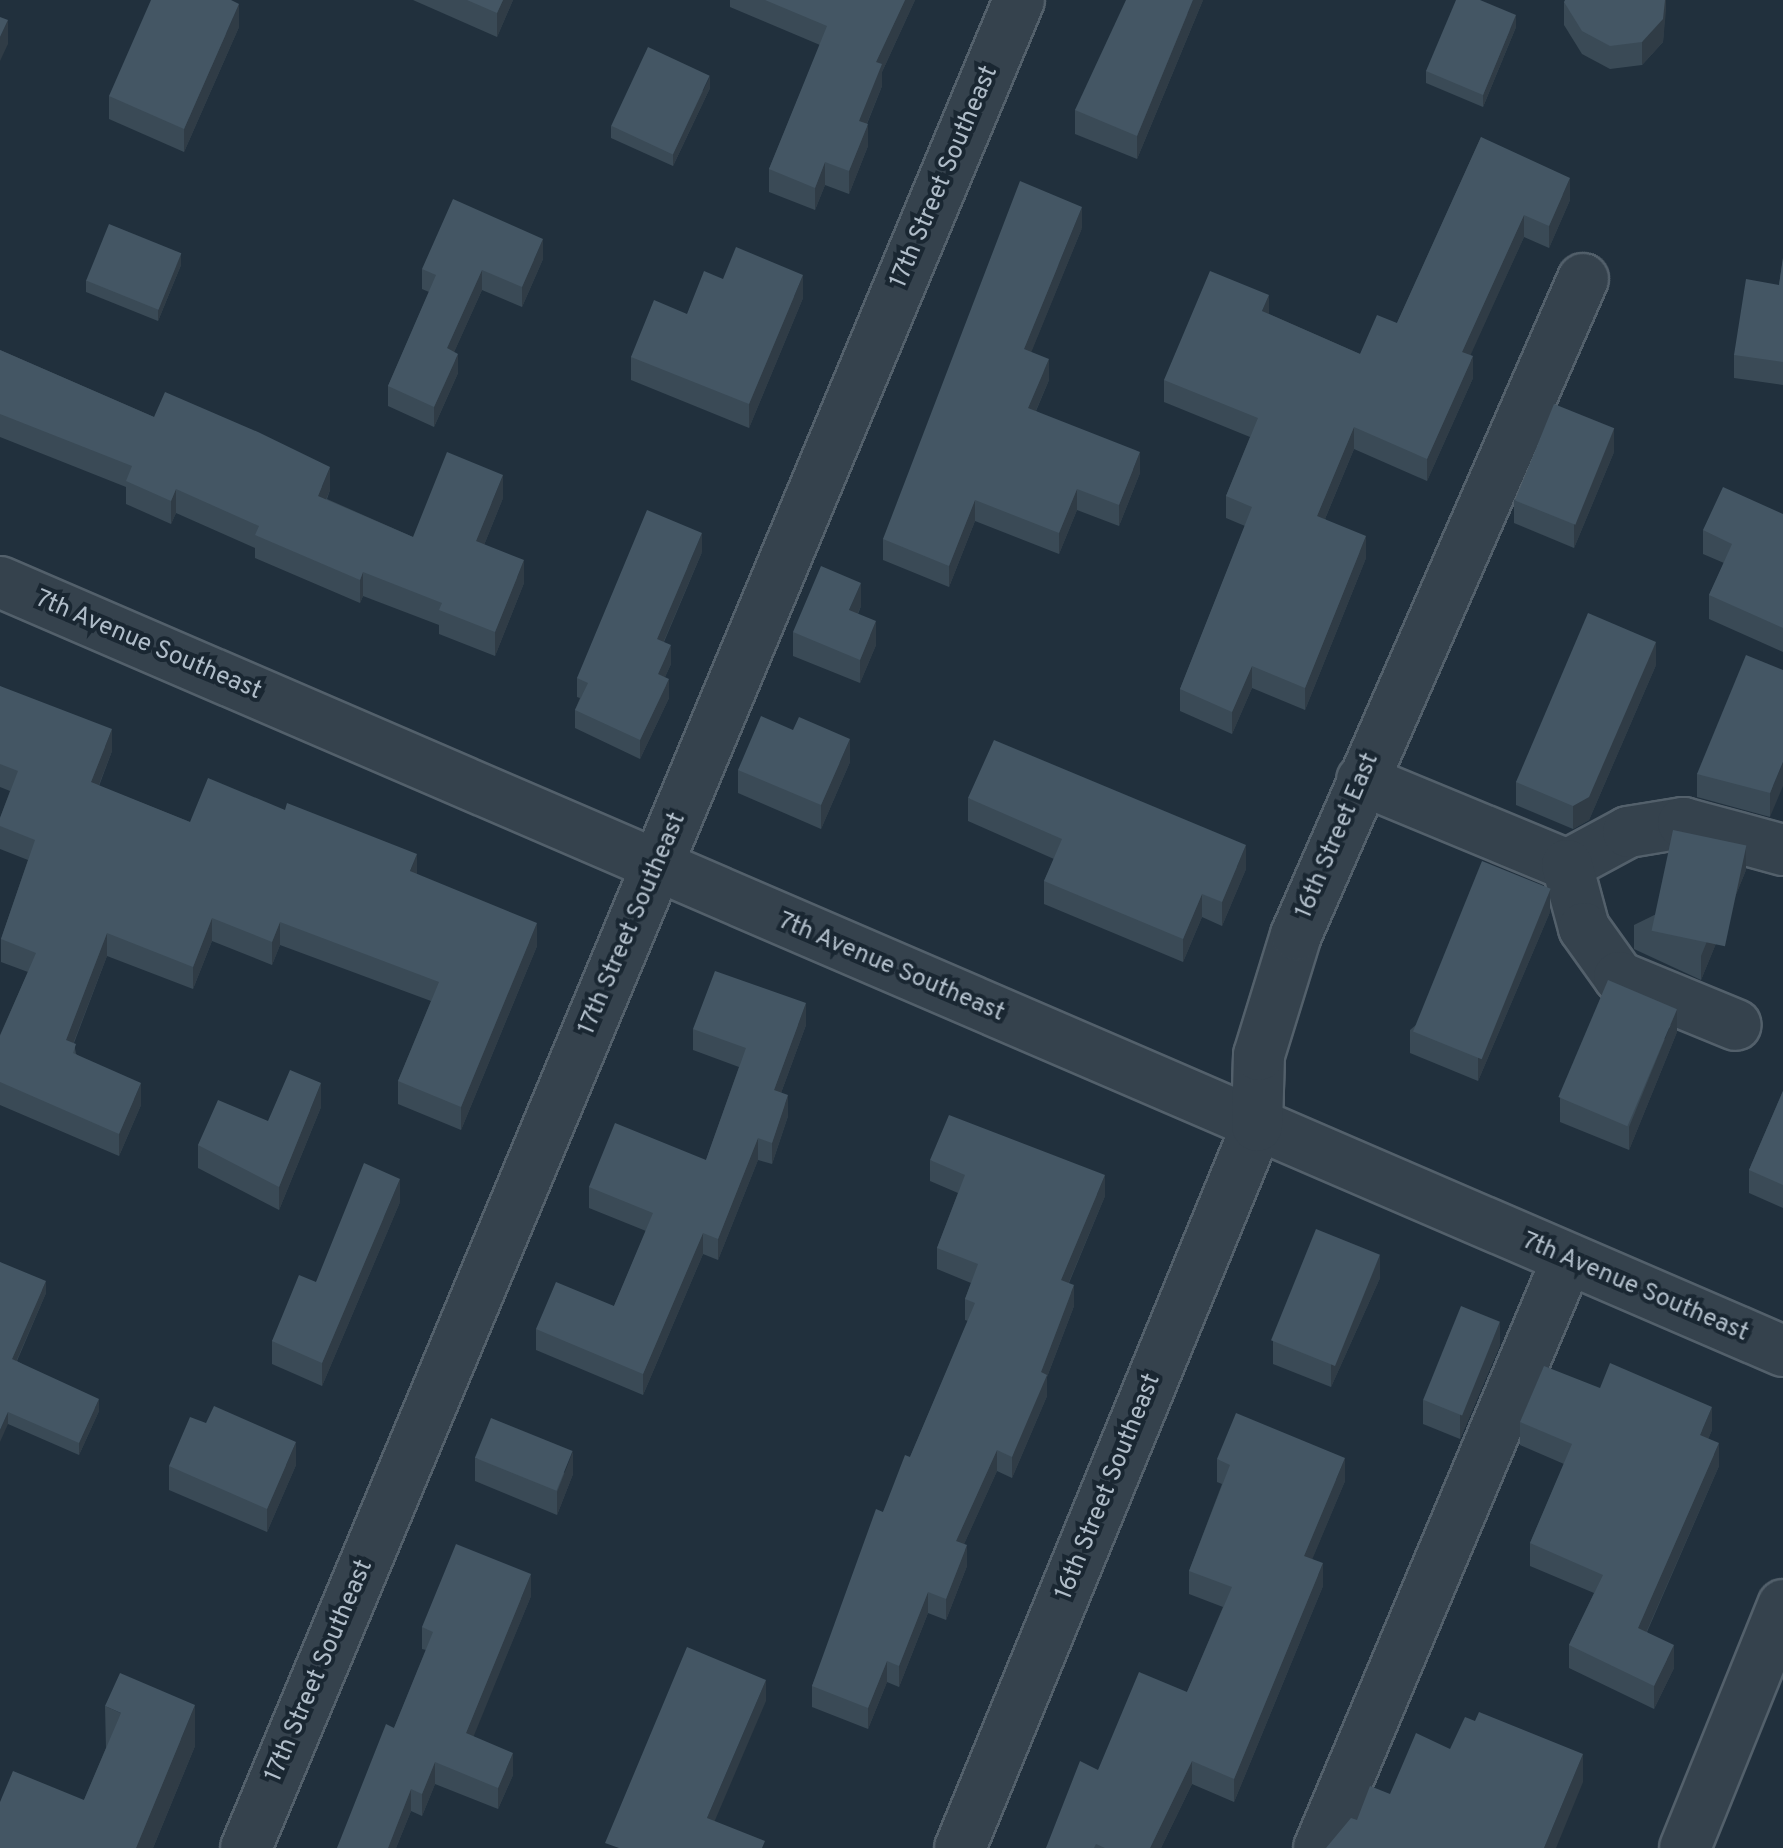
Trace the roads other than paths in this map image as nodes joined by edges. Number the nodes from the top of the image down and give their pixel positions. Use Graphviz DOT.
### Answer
graph roads {
  1 [pos="1019,0"];
  2 [pos="1583,279"];
  3 [pos="0,582"];
  4 [pos="1362,780"];
  5 [pos="1783,850"];
  6 [pos="1566,865"];
  7 [pos="657,866"];
  8 [pos="1736,1025"];
  9 [pos="1257,1126"];
  10 [pos="1566,1260"];
  11 [pos="1783,1352"];
  12 [pos="1783,1605"];
  13 [pos="246,1848"];
  14 [pos="960,1848"];
  15 [pos="1319,1848"];
  16 [pos="1685,1848"];
  1 -- 7 [label="street, 17th Street Southeast"];
  2 -- 4 [label="street, 16th Street East"];
  3 -- 7 [label="street, 7th Avenue Southeast"];
  4 -- 6 [label="street"];
  4 -- 9 [label="street, 16th Street East"];
  5 -- 6 [label="street"];
  6 -- 8 [label="street"];
  7 -- 9 [label="street, 7th Avenue Southeast"];
  7 -- 13 [label="street, 17th Street Southeast"];
  9 -- 10 [label="street, 7th Avenue Southeast"];
  9 -- 14 [label="street, 16th Street Southeast"];
  10 -- 11 [label="street, 7th Avenue Southeast"];
  10 -- 15 [label="street"];
  12 -- 16 [label="street"];
}
